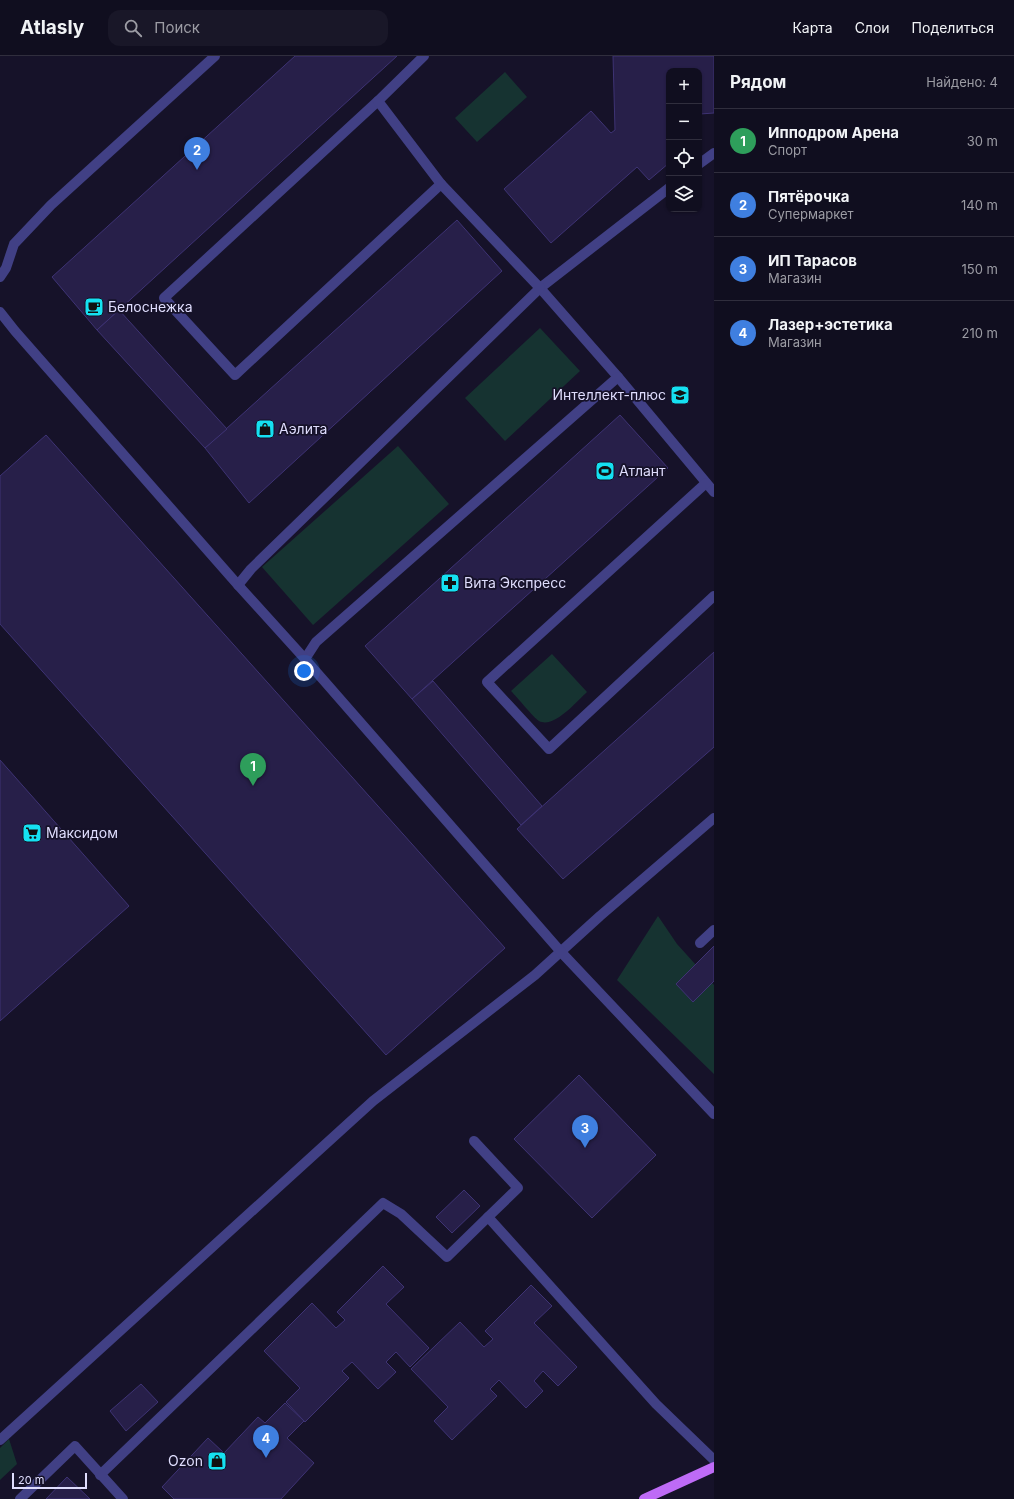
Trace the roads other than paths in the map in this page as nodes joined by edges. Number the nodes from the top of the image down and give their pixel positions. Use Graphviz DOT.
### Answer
graph roads {
  1 [pos="215,56"];
  2 [pos="424,56"];
  3 [pos="378,102"];
  4 [pos="714,153"];
  5 [pos="702,162"];
  6 [pos="441,184"];
  7 [pos="666,190"];
  8 [pos="0,277"];
  9 [pos="540,288"];
  10 [pos="0,312"];
  11 [pos="618,377"];
  12 [pos="706,483"];
  13 [pos="714,492"];
  14 [pos="238,585"];
  15 [pos="714,596"];
  16 [pos="305,659"];
  17 [pos="714,818"];
  18 [pos="714,930"];
  19 [pos="700,943"];
  20 [pos="561,952"];
  21 [pos="714,1114"];
  22 [pos="474,1141"];
  23 [pos="488,1218"];
  24 [pos="0,1440"];
  25 [pos="714,1460"];
  26 [pos="714,1467"];
  27 [pos="100,1475"];
  28 [pos="20,1499"];
  29 [pos="123,1499"];
  30 [pos="644,1499"];
  1 -- 8 [label="street"];
  2 -- 3 [label="street"];
  3 -- 6 [label="street"];
  3 -- 6 [label="street"];
  4 -- 5 [label="street"];
  6 -- 9 [label="street"];
  7 -- 9 [label="street"];
  9 -- 11 [label="street"];
  9 -- 14 [label="street"];
  10 -- 14 [label="street"];
  11 -- 12 [label="street"];
  11 -- 16 [label="street"];
  12 -- 13 [label="street"];
  12 -- 15 [label="street"];
  14 -- 16 [label="street"];
  16 -- 20 [label="street"];
  17 -- 20 [label="street"];
  18 -- 19 [label="street"];
  20 -- 21 [label="street"];
  20 -- 24 [label="street"];
  22 -- 23 [label="street"];
  23 -- 25 [label="street"];
  23 -- 27 [label="street"];
  26 -- 30 [label="main road"];
  27 -- 28 [label="street"];
  27 -- 29 [label="street"];
}
